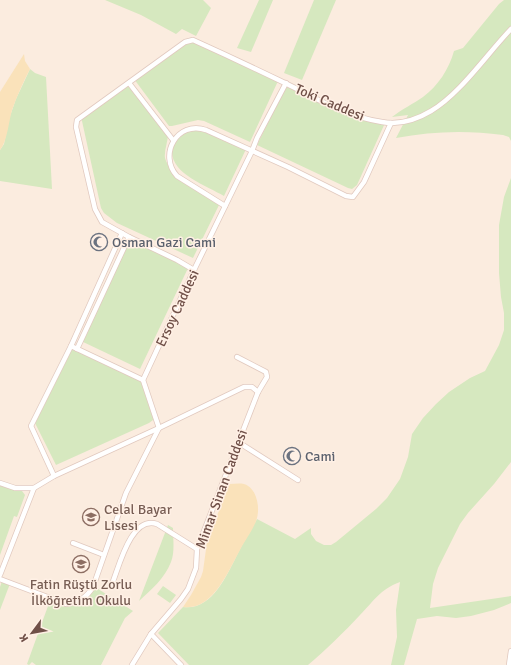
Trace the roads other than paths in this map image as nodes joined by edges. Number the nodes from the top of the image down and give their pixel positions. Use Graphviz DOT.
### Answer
graph roads {
  1 [pos="511,29"];
  2 [pos="129,83"];
  3 [pos="286,83"];
  4 [pos="391,123"];
  5 [pos="173,140"];
  6 [pos="252,151"];
  7 [pos="225,206"];
  8 [pos="122,233"];
  9 [pos="130,237"];
  10 [pos="194,270"];
  11 [pos="71,346"];
  12 [pos="77,349"];
  13 [pos="237,357"];
  14 [pos="143,380"];
  15 [pos="258,392"];
  16 [pos="159,428"];
  17 [pos="238,442"];
  18 [pos="54,476"];
  19 [pos="298,480"];
  20 [pos="0,483"];
  21 [pos="34,488"];
  22 [pos="73,543"];
  23 [pos="196,548"];
  24 [pos="104,555"];
  25 [pos="0,576"];
  26 [pos="0,579"];
  27 [pos="112,584"];
  28 [pos="151,634"];
  29 [pos="511,651"];
  30 [pos="132,665"];
  31 [pos="181,665"];
  32 [pos="509,665"];
  1 -- 4 [label="street, Toki Caddesi"];
  2 -- 3 [label="street, Toki Caddesi"];
  2 -- 5 [label="street"];
  2 -- 8 [label="street"];
  3 -- 4 [label="street, Toki Caddesi"];
  3 -- 6 [label="street, Ersoy Caddesi"];
  4 -- 6 [label="street"];
  5 -- 6 [label="street"];
  5 -- 7 [label="street"];
  6 -- 7 [label="street, Ersoy Caddesi"];
  7 -- 10 [label="street, Ersoy Caddesi"];
  8 -- 9 [label="street"];
  8 -- 11 [label="street"];
  9 -- 10 [label="street"];
  9 -- 12 [label="street"];
  10 -- 14 [label="street, Ersoy Caddesi"];
  11 -- 12 [label="street"];
  11 -- 18 [label="street"];
  12 -- 14 [label="street"];
  13 -- 15 [label="street, Mimar Sinan Caddesi"];
  14 -- 16 [label="street"];
  15 -- 16 [label="street"];
  15 -- 17 [label="street, Mimar Sinan Caddesi"];
  16 -- 18 [label="street"];
  16 -- 24 [label="street"];
  17 -- 19 [label="street"];
  17 -- 23 [label="street, Mimar Sinan Caddesi"];
  18 -- 21 [label="street"];
  20 -- 21 [label="street"];
  21 -- 25 [label="street"];
  22 -- 24 [label="street"];
  23 -- 27 [label="street"];
  23 -- 28 [label="street, Mimar Sinan Caddesi"];
  24 -- 26 [label="street"];
  28 -- 30 [label="street, Mimar Sinan Caddesi"];
  28 -- 31 [label="street"];
  29 -- 32 [label="street"];
}
